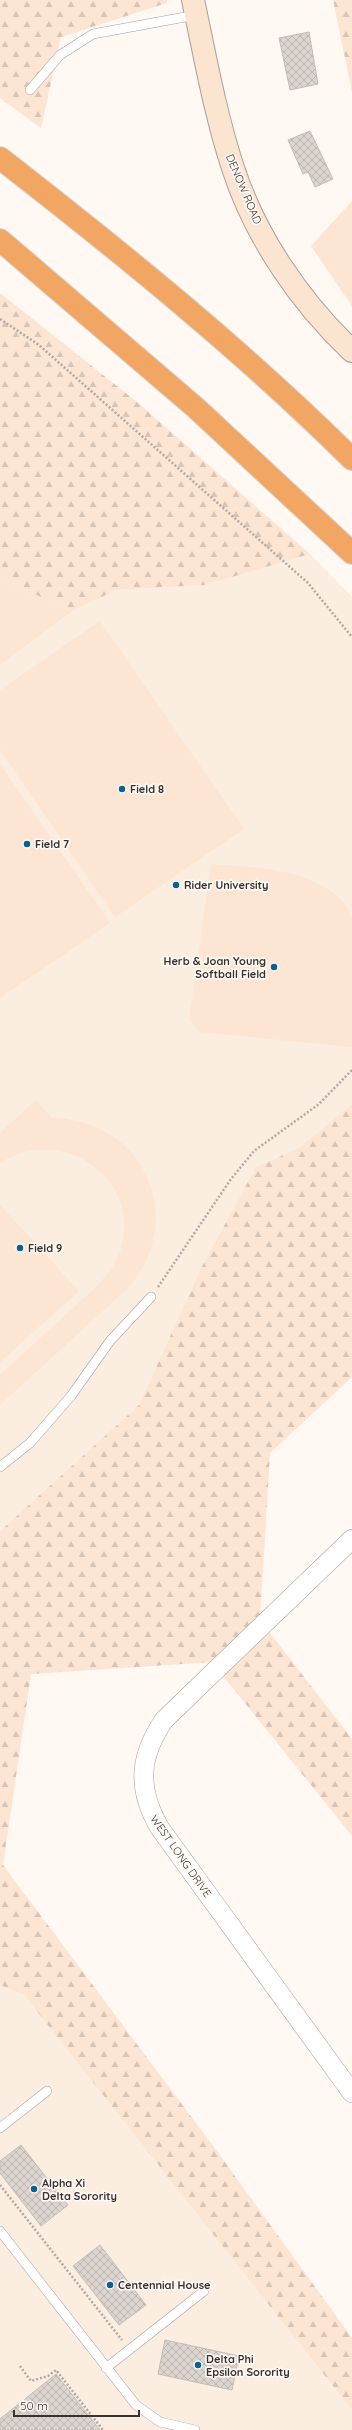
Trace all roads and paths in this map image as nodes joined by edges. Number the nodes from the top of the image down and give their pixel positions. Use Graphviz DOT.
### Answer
graph roads {
  1 [pos="194,7"];
  2 [pos="30,90"];
  3 [pos="0,158"];
  4 [pos="0,240"];
  5 [pos="0,318"];
  6 [pos="352,351"];
  7 [pos="352,459"];
  8 [pos="352,553"];
  9 [pos="352,637"];
  10 [pos="352,1070"];
  11 [pos="151,1297"];
  12 [pos="0,1467"];
  13 [pos="352,1540"];
  14 [pos="47,2091"];
  15 [pos="352,2093"];
  16 [pos="0,2128"];
  17 [pos="0,2185"];
  18 [pos="0,2231"];
  19 [pos="204,2291"];
  20 [pos="129,2350"];
  21 [pos="20,2366"];
  22 [pos="106,2368"];
  23 [pos="161,2426"];
  24 [pos="103,2430"];
  25 [pos="195,2430"];
  1 -- 2 [label="lane"];
  1 -- 6 [label="street, DENOW ROAD"];
  3 -- 7 [label="highway"];
  4 -- 8 [label="highway"];
  5 -- 9 [label="path"];
  10 -- 11 [label="path"];
  11 -- 12 [label="lane"];
  13 -- 15 [label="street, WEST LONG DRIVE"];
  14 -- 16 [label="lane"];
  17 -- 20 [label="path"];
  18 -- 22 [label="lane"];
  19 -- 20 [label="lane"];
  20 -- 22 [label="lane"];
  21 -- 24 [label="path"];
  22 -- 23 [label="lane"];
  23 -- 25 [label="lane"];
}
